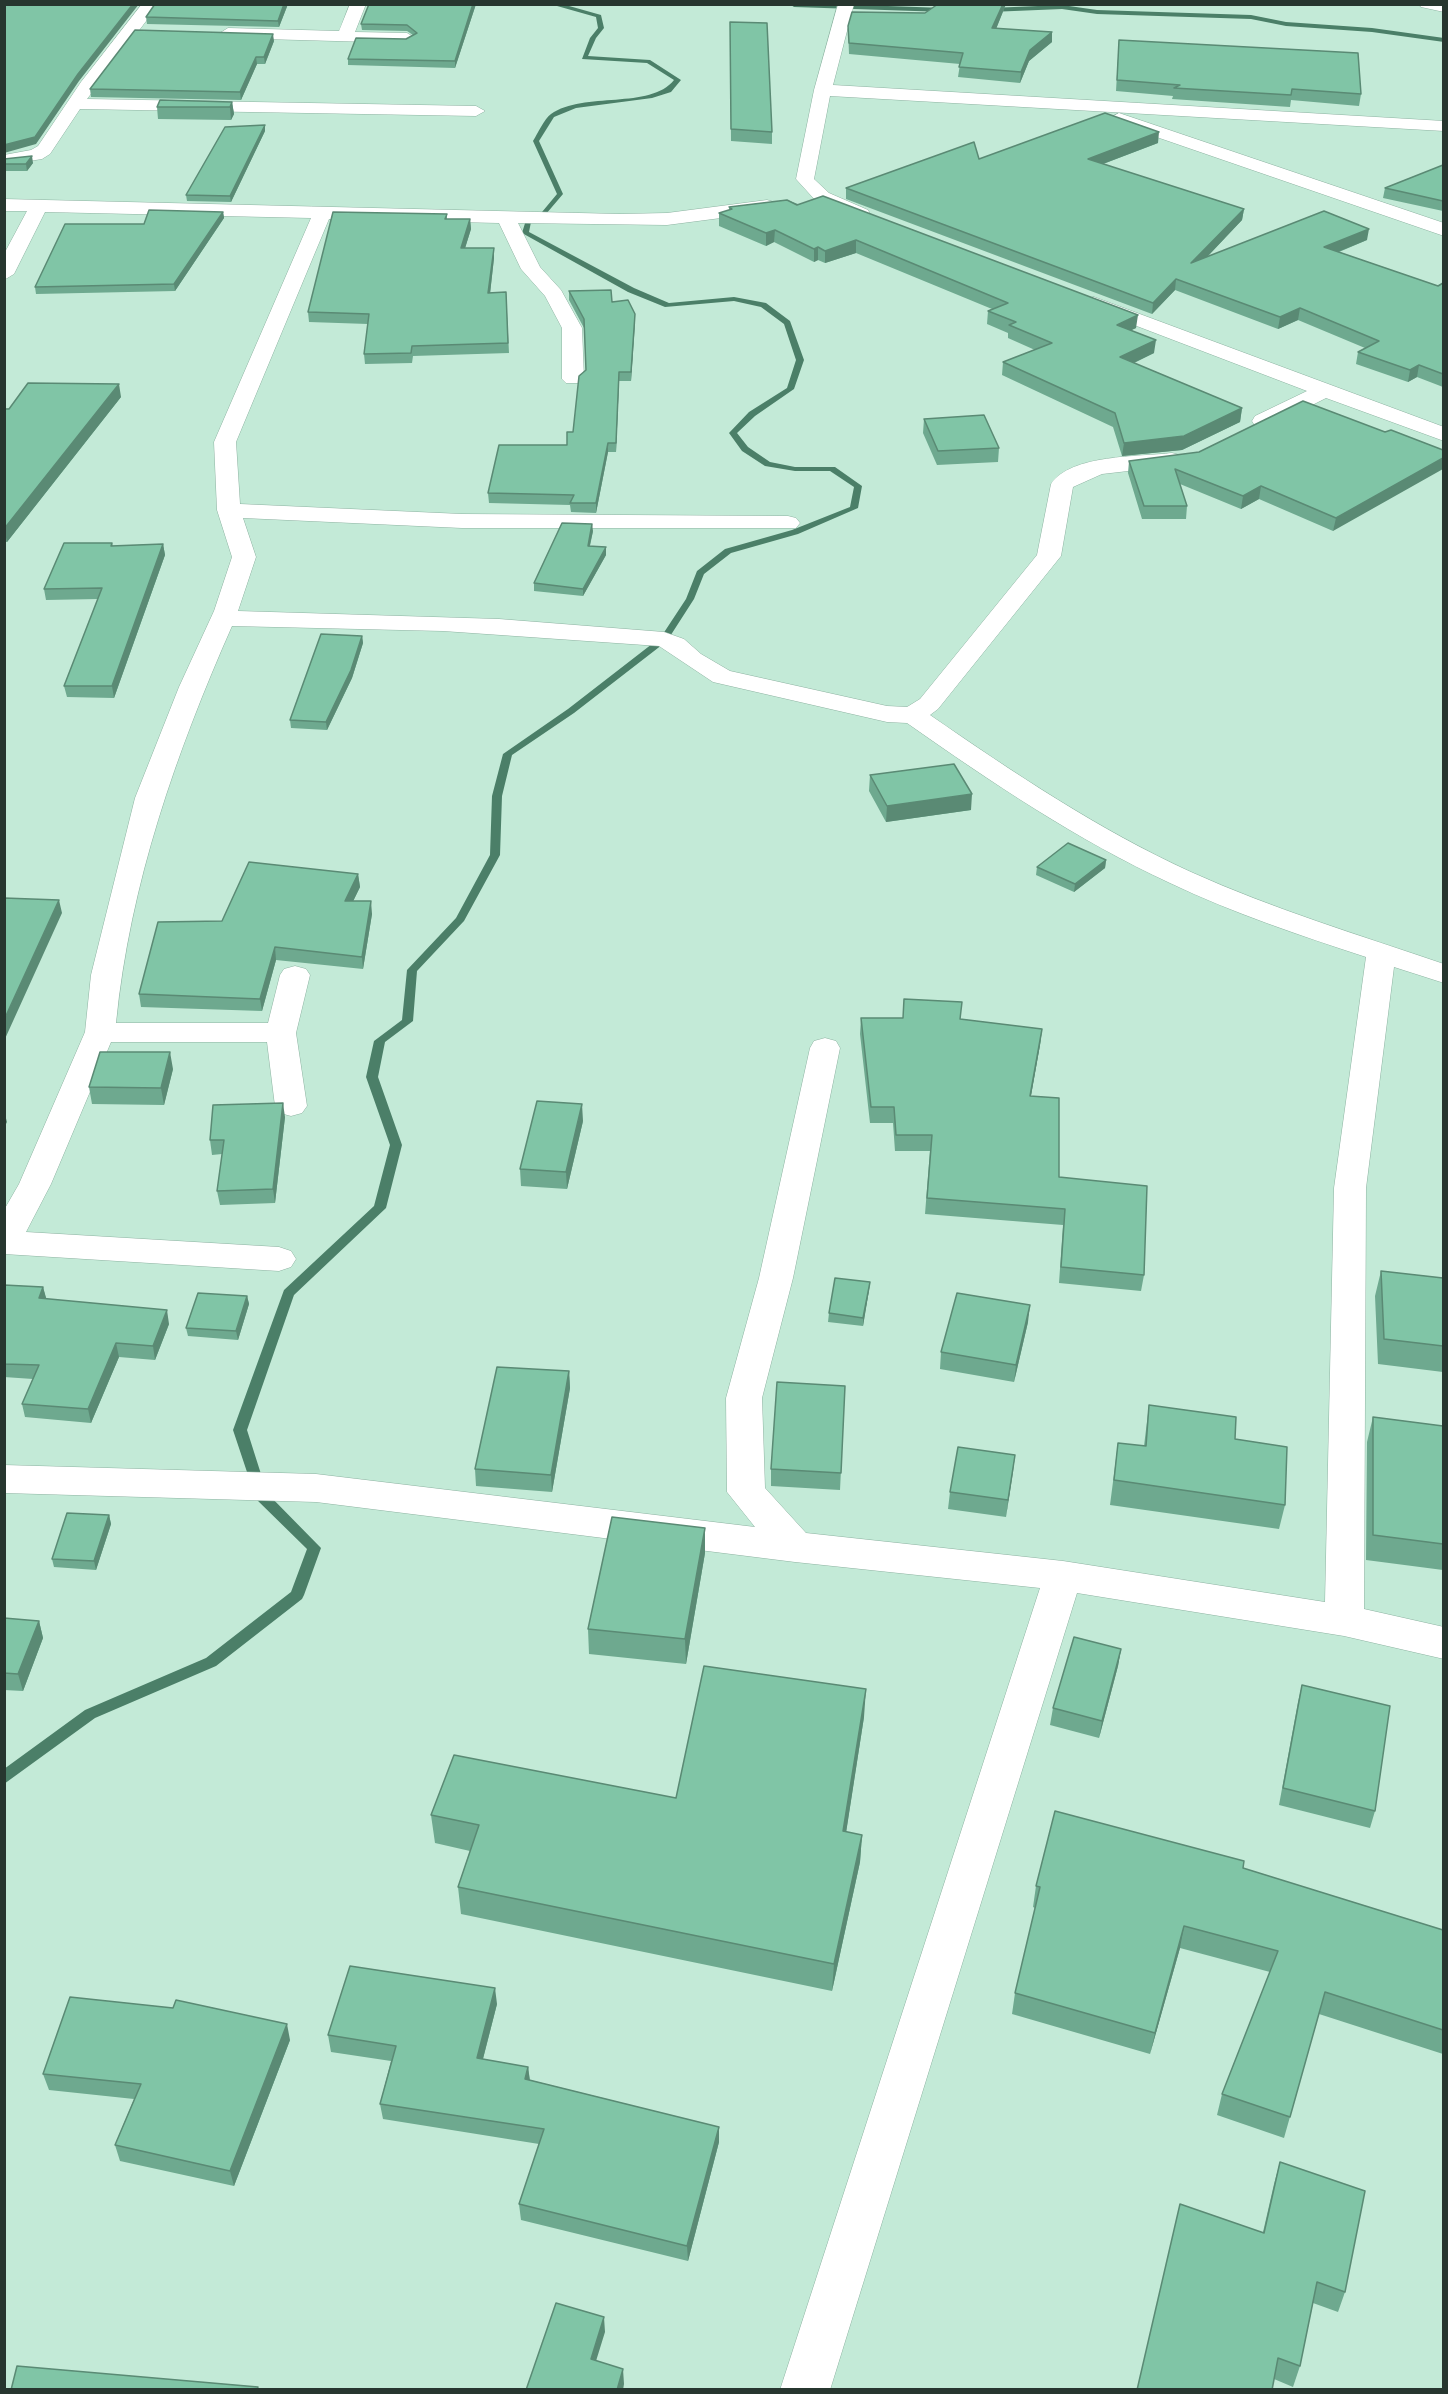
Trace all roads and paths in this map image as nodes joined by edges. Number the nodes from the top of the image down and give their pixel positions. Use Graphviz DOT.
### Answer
graph roads {
  1 [pos="151,4"];
  2 [pos="358,4"];
  3 [pos="846,4"];
  4 [pos="1426,4"];
  5 [pos="1443,7"];
  6 [pos="130,30"];
  7 [pos="154,31"];
  8 [pos="214,32"];
  9 [pos="345,36"];
  10 [pos="406,38"];
  11 [pos="823,90"];
  12 [pos="74,104"];
  13 [pos="1082,105"];
  14 [pos="476,111"];
  15 [pos="1443,126"];
  16 [pos="4,160"];
  17 [pos="825,200"];
  18 [pos="804,202"];
  19 [pos="784,204"];
  20 [pos="4,205"];
  21 [pos="39,206"];
  22 [pos="322,211"];
  23 [pos="513,216"];
  24 [pos="880,221"];
  25 [pos="1443,230"];
  26 [pos="4,274"];
  27 [pos="1080,298"];
  28 [pos="573,379"];
  29 [pos="1324,392"];
  30 [pos="1240,432"];
  31 [pos="1443,435"];
  32 [pos="1198,453"];
  33 [pos="229,510"];
  34 [pos="788,523"];
  35 [pos="223,618"];
  36 [pos="913,715"];
  37 [pos="1381,952"];
  38 [pos="1443,974"];
  39 [pos="295,975"];
  40 [pos="100,1032"];
  41 [pos="281,1033"];
  42 [pos="825,1048"];
  43 [pos="291,1106"];
  44 [pos="4,1241"];
  45 [pos="279,1259"];
  46 [pos="4,1479"];
  47 [pos="795,1547"];
  48 [pos="1063,1576"];
  49 [pos="1344,1620"];
  50 [pos="1443,1643"];
  51 [pos="805,2390"];
  1 -- 6 [label="street"];
  2 -- 9 [label="street"];
  3 -- 11 [label="street"];
  4 -- 5 [label="street"];
  6 -- 7 [label="street"];
  6 -- 12 [label="street"];
  8 -- 9 [label="street"];
  9 -- 10 [label="street"];
  11 -- 13 [label="street"];
  11 -- 17 [label="street"];
  12 -- 14 [label="street"];
  12 -- 16 [label="street"];
  13 -- 15 [label="street"];
  13 -- 25 [label="street"];
  17 -- 18 [label="street"];
  17 -- 24 [label="street"];
  19 -- 23 [label="street"];
  20 -- 21 [label="street"];
  21 -- 22 [label="street"];
  21 -- 26 [label="street"];
  22 -- 23 [label="street"];
  22 -- 33 [label="street"];
  23 -- 28 [label="street"];
  27 -- 29 [label="street"];
  29 -- 30 [label="street"];
  29 -- 31 [label="street"];
  32 -- 36 [label="street"];
  33 -- 34 [label="street"];
  33 -- 35 [label="street"];
  35 -- 36 [label="street"];
  35 -- 40 [label="street"];
  36 -- 37 [label="street"];
  37 -- 38 [label="street"];
  37 -- 49 [label="street"];
  39 -- 41 [label="street"];
  40 -- 41 [label="street"];
  40 -- 44 [label="street"];
  41 -- 43 [label="street"];
  42 -- 47 [label="street"];
  44 -- 45 [label="street"];
  46 -- 47 [label="street"];
  47 -- 48 [label="street"];
  48 -- 49 [label="street"];
  48 -- 51 [label="street"];
  49 -- 50 [label="street"];
}
